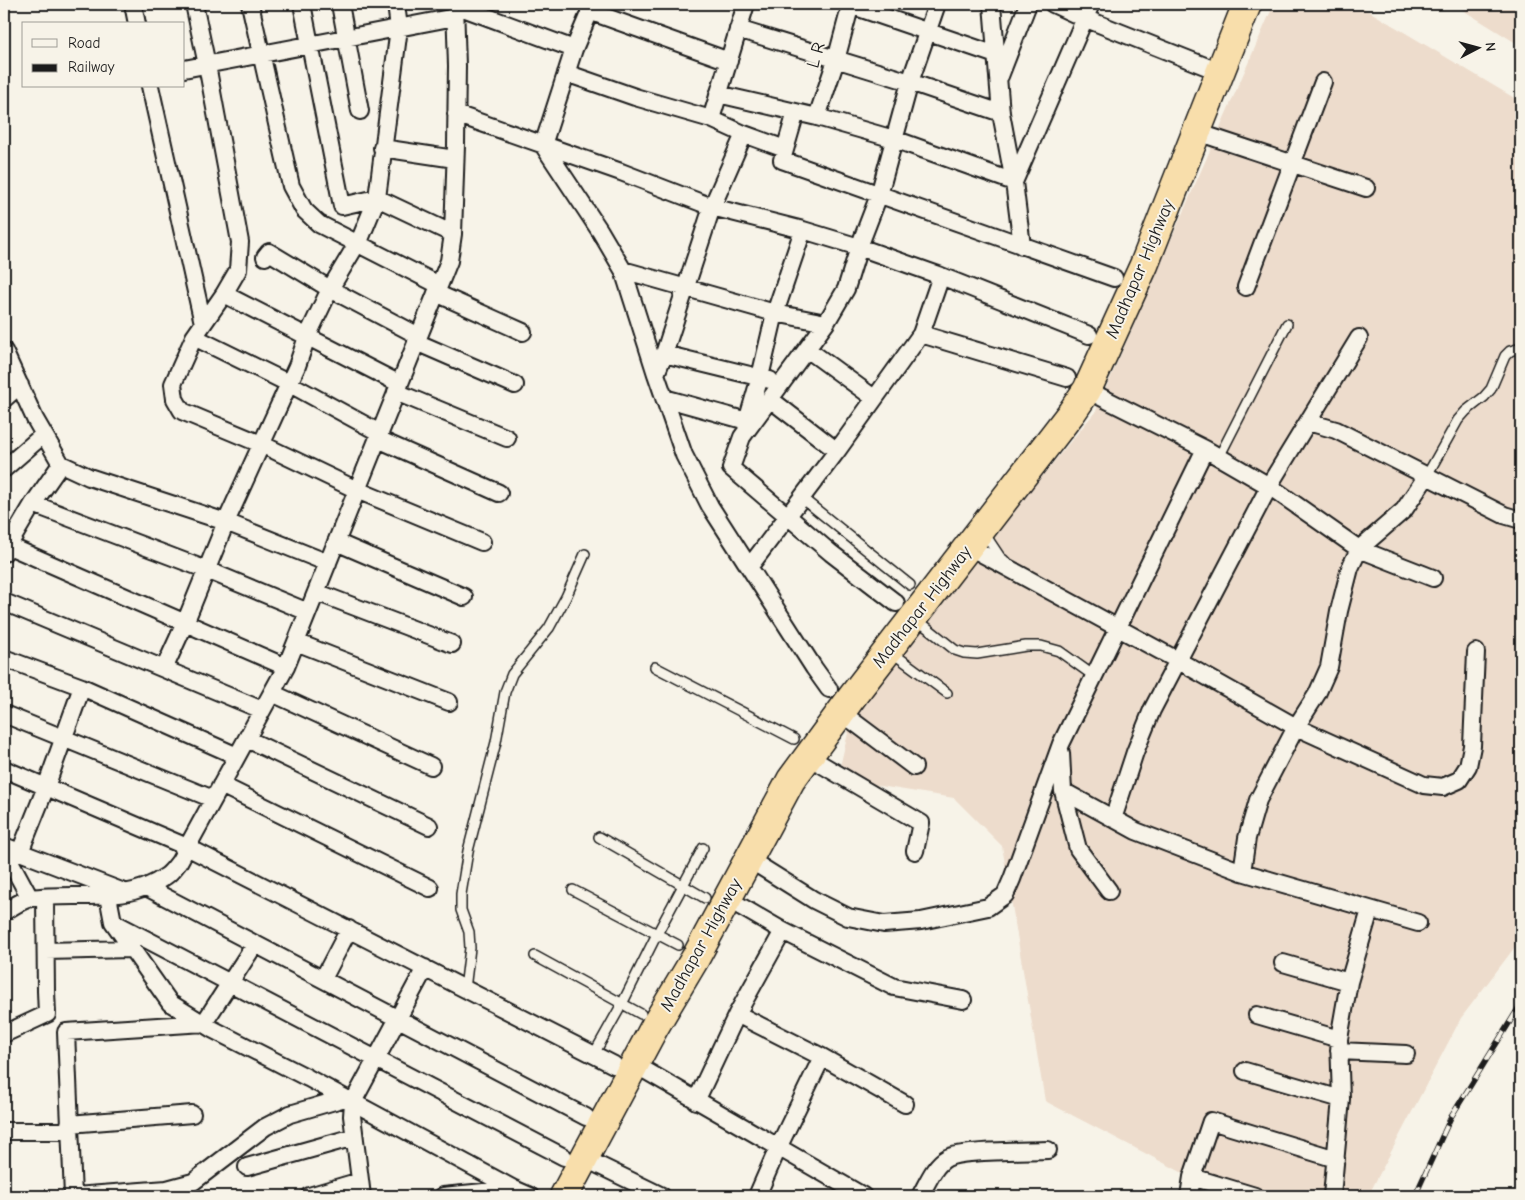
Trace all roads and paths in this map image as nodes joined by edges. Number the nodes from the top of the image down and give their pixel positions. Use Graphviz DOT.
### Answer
graph roads {
  1 [pos="133,4"];
  2 [pos="194,4"];
  3 [pos="250,4"];
  4 [pos="302,4"];
  5 [pos="340,4"];
  6 [pos="396,4"];
  7 [pos="746,4"];
  8 [pos="849,4"];
  9 [pos="937,4"];
  10 [pos="992,4"];
  11 [pos="1028,4"];
  12 [pos="1053,4"];
  13 [pos="1230,4"];
  14 [pos="1247,4"];
  15 [pos="591,8"];
  16 [pos="455,9"];
  17 [pos="1088,11"];
  18 [pos="137,22"];
  19 [pos="399,28"];
  20 [pos="738,29"];
  21 [pos="927,31"];
  22 [pos="347,38"];
  23 [pos="310,45"];
  24 [pos="574,49"];
  25 [pos="262,54"];
  26 [pos="996,55"];
  27 [pos="836,60"];
  28 [pos="729,61"];
  29 [pos="208,65"];
  30 [pos="185,69"];
  31 [pos="1213,69"];
  32 [pos="566,72"];
  33 [pos="998,80"];
  34 [pos="910,82"];
  35 [pos="1323,82"];
  36 [pos="150,88"];
  37 [pos="718,94"];
  38 [pos="360,111"];
  39 [pos="796,112"];
  40 [pos="1000,113"];
  41 [pos="456,114"];
  42 [pos="817,117"];
  43 [pos="711,119"];
  44 [pos="744,134"];
  45 [pos="1203,134"];
  46 [pos="894,139"];
  47 [pos="543,145"];
  48 [pos="382,148"];
  49 [pos="785,149"];
  50 [pos="455,159"];
  51 [pos="1292,164"];
  52 [pos="1014,182"];
  53 [pos="1366,188"];
  54 [pos="879,195"];
  55 [pos="377,198"];
  56 [pos="712,207"];
  57 [pos="803,230"];
  58 [pos="453,234"];
  59 [pos="358,243"];
  60 [pos="1022,246"];
  61 [pos="859,248"];
  62 [pos="265,257"];
  63 [pos="623,270"];
  64 [pos="941,276"];
  65 [pos="1114,278"];
  66 [pos="1246,287"];
  67 [pos="685,288"];
  68 [pos="330,289"];
  69 [pos="438,289"];
  70 [pos="224,294"];
  71 [pos="776,313"];
  72 [pos="203,323"];
  73 [pos="826,324"];
  74 [pos="1287,324"];
  75 [pos="523,332"];
  76 [pos="921,334"];
  77 [pos="1089,335"];
  78 [pos="194,337"];
  79 [pos="307,337"];
  80 [pos="1359,338"];
  81 [pos="418,339"];
  82 [pos="807,348"];
  83 [pos="1521,348"];
  84 [pos="4,351"];
  85 [pos="664,354"];
  86 [pos="656,374"];
  87 [pos="760,377"];
  88 [pos="1067,378"];
  89 [pos="290,384"];
  90 [pos="781,384"];
  91 [pos="20,385"];
  92 [pos="514,385"];
  93 [pos="398,388"];
  94 [pos="1093,393"];
  95 [pos="664,398"];
  96 [pos="874,398"];
  97 [pos="4,399"];
  98 [pos="770,399"];
  99 [pos="1308,422"];
  100 [pos="744,429"];
  101 [pos="43,435"];
  102 [pos="379,436"];
  103 [pos="507,438"];
  104 [pos="261,444"];
  105 [pos="837,451"];
  106 [pos="1212,453"];
  107 [pos="61,464"];
  108 [pos="4,469"];
  109 [pos="1426,477"];
  110 [pos="1269,486"];
  111 [pos="357,490"];
  112 [pos="500,493"];
  113 [pos="802,498"];
  114 [pos="33,504"];
  115 [pos="788,516"];
  116 [pos="1521,520"];
  117 [pos="226,522"];
  118 [pos="986,536"];
  119 [pos="336,542"];
  120 [pos="482,542"];
  121 [pos="6,549"];
  122 [pos="1359,549"];
  123 [pos="975,550"];
  124 [pos="585,554"];
  125 [pos="328,563"];
  126 [pos="750,566"];
  127 [pos="207,570"];
  128 [pos="1433,578"];
  129 [pos="910,585"];
  130 [pos="316,592"];
  131 [pos="464,597"];
  132 [pos="4,602"];
  133 [pos="896,603"];
  134 [pos="308,612"];
  135 [pos="920,622"];
  136 [pos="185,623"];
  137 [pos="1118,627"];
  138 [pos="296,642"];
  139 [pos="452,644"];
  140 [pos="1476,652"];
  141 [pos="894,654"];
  142 [pos="4,658"];
  143 [pos="1177,660"];
  144 [pos="655,666"];
  145 [pos="286,667"];
  146 [pos="164,669"];
  147 [pos="1094,676"];
  148 [pos="82,687"];
  149 [pos="829,689"];
  150 [pos="272,692"];
  151 [pos="947,694"];
  152 [pos="449,702"];
  153 [pos="262,710"];
  154 [pos="4,714"];
  155 [pos="846,716"];
  156 [pos="1296,727"];
  157 [pos="63,738"];
  158 [pos="247,739"];
  159 [pos="794,739"];
  160 [pos="1061,744"];
  161 [pos="237,756"];
  162 [pos="814,760"];
  163 [pos="431,766"];
  164 [pos="914,767"];
  165 [pos="4,768"];
  166 [pos="221,785"];
  167 [pos="46,787"];
  168 [pos="1062,791"];
  169 [pos="213,799"];
  170 [pos="1113,819"];
  171 [pos="429,826"];
  172 [pos="599,837"];
  173 [pos="4,846"];
  174 [pos="187,847"];
  175 [pos="703,848"];
  176 [pos="12,851"];
  177 [pos="915,851"];
  178 [pos="754,863"];
  179 [pos="1242,872"];
  180 [pos="684,886"];
  181 [pos="146,887"];
  182 [pos="430,888"];
  183 [pos="573,890"];
  184 [pos="1109,891"];
  185 [pos="126,892"];
  186 [pos="108,896"];
  187 [pos="37,898"];
  188 [pos="705,898"];
  189 [pos="733,902"];
  190 [pos="1370,910"];
  191 [pos="4,912"];
  192 [pos="113,922"];
  193 [pos="1418,923"];
  194 [pos="349,929"];
  195 [pos="782,931"];
  196 [pos="657,934"];
  197 [pos="255,944"];
  198 [pos="678,945"];
  199 [pos="132,949"];
  200 [pos="46,951"];
  201 [pos="534,956"];
  202 [pos="1283,963"];
  203 [pos="425,968"];
  204 [pos="323,979"];
  205 [pos="1349,982"];
  206 [pos="229,983"];
  207 [pos="465,989"];
  208 [pos="963,1000"];
  209 [pos="622,1004"];
  210 [pos="641,1014"];
  211 [pos="737,1014"];
  212 [pos="1257,1015"];
  213 [pos="398,1019"];
  214 [pos="204,1024"];
  215 [pos="4,1034"];
  216 [pos="1339,1045"];
  217 [pos="594,1054"];
  218 [pos="1406,1054"];
  219 [pos="822,1057"];
  220 [pos="376,1060"];
  221 [pos="614,1065"];
  222 [pos="641,1068"];
  223 [pos="1245,1071"];
  224 [pos="1341,1099"];
  225 [pos="349,1100"];
  226 [pos="696,1100"];
  227 [pos="905,1104"];
  228 [pos="192,1114"];
  229 [pos="586,1118"];
  230 [pos="69,1128"];
  231 [pos="4,1132"];
  232 [pos="354,1137"];
  233 [pos="778,1148"];
  234 [pos="1048,1150"];
  235 [pos="564,1157"];
  236 [pos="1336,1159"];
  237 [pos="590,1162"];
  238 [pos="247,1166"];
  239 [pos="1192,1177"];
  240 [pos="361,1188"];
  241 [pos="514,1189"];
  242 [pos="74,1196"];
  243 [pos="309,1196"];
  244 [pos="443,1196"];
  245 [pos="530,1196"];
  246 [pos="550,1196"];
  247 [pos="564,1196"];
  248 [pos="662,1196"];
  249 [pos="757,1196"];
  250 [pos="863,1196"];
  251 [pos="920,1196"];
  252 [pos="1189,1196"];
  253 [pos="1255,1196"];
  254 [pos="1332,1196"];
  1 -- 18 [label="street"];
  2 -- 29 [label="street"];
  3 -- 25 [label="street"];
  4 -- 23 [label="street"];
  5 -- 22 [label="street"];
  6 -- 19 [label="street"];
  7 -- 20 [label="street"];
  8 -- 21 [label="street"];
  8 -- 27 [label="street, L R"];
  9 -- 21 [label="street"];
  10 -- 26 [label="street"];
  11 -- 33 [label="street"];
  12 -- 17 [label="street"];
  13 -- 31 [label="highway, Madhapar Highway"];
  14 -- 31 [label="highway, Madhapar Highway"];
  15 -- 24 [label="street"];
  15 -- 28 [label="street"];
  16 -- 19 [label="street"];
  16 -- 24 [label="street"];
  16 -- 41 [label="street"];
  17 -- 31 [label="street"];
  17 -- 52 [label="street"];
  19 -- 22 [label="street"];
  19 -- 48 [label="street"];
  20 -- 27 [label="street"];
  20 -- 28 [label="street"];
  21 -- 26 [label="street"];
  21 -- 34 [label="street"];
  22 -- 23 [label="street"];
  22 -- 38 [label="street"];
  23 -- 25 [label="street"];
  23 -- 55 [label="street"];
  24 -- 32 [label="street"];
  25 -- 29 [label="street"];
  25 -- 59 [label="street"];
  26 -- 33 [label="street"];
  27 -- 34 [label="street"];
  27 -- 42 [label="street, L R"];
  28 -- 37 [label="street"];
  29 -- 30 [label="street"];
  29 -- 70 [label="street"];
  31 -- 246 [label="highway, Madhapar Highway"];
  31 -- 247 [label="highway, Madhapar Highway"];
  32 -- 43 [label="street"];
  32 -- 47 [label="street"];
  33 -- 40 [label="street"];
  34 -- 40 [label="street"];
  34 -- 46 [label="street"];
  35 -- 51 [label="street"];
  36 -- 72 [label="street"];
  37 -- 39 [label="street"];
  37 -- 43 [label="street"];
  39 -- 42 [label="street"];
  39 -- 49 [label="street"];
  40 -- 52 [label="street"];
  41 -- 47 [label="street"];
  41 -- 50 [label="street"];
  42 -- 46 [label="street"];
  43 -- 44 [label="street"];
  44 -- 49 [label="street"];
  44 -- 56 [label="street"];
  45 -- 51 [label="street"];
  46 -- 52 [label="street"];
  46 -- 54 [label="street"];
  47 -- 56 [label="street"];
  47 -- 63 [label="street"];
  48 -- 50 [label="street"];
  48 -- 55 [label="street"];
  49 -- 54 [label="street"];
  50 -- 58 [label="street"];
  51 -- 53 [label="street"];
  51 -- 66 [label="street"];
  52 -- 60 [label="street"];
  54 -- 60 [label="street"];
  54 -- 61 [label="street"];
  55 -- 58 [label="street"];
  55 -- 59 [label="street"];
  56 -- 57 [label="street"];
  56 -- 67 [label="street"];
  57 -- 61 [label="street"];
  57 -- 71 [label="street"];
  58 -- 69 [label="street"];
  59 -- 68 [label="street"];
  59 -- 69 [label="street"];
  60 -- 65 [label="street"];
  61 -- 64 [label="street"];
  61 -- 73 [label="street"];
  62 -- 68 [label="street"];
  63 -- 67 [label="street"];
  63 -- 86 [label="street"];
  64 -- 76 [label="street"];
  64 -- 77 [label="street"];
  67 -- 71 [label="street"];
  67 -- 85 [label="street"];
  68 -- 79 [label="street"];
  68 -- 81 [label="street"];
  69 -- 75 [label="street"];
  69 -- 81 [label="street"];
  70 -- 72 [label="street"];
  70 -- 79 [label="street"];
  71 -- 73 [label="street"];
  71 -- 87 [label="street"];
  72 -- 78 [label="street"];
  73 -- 82 [label="street"];
  74 -- 106 [label="lane"];
  76 -- 88 [label="street"];
  76 -- 96 [label="street"];
  78 -- 89 [label="street"];
  78 -- 104 [label="street"];
  79 -- 89 [label="street"];
  79 -- 93 [label="street"];
  80 -- 99 [label="street"];
  81 -- 92 [label="street"];
  81 -- 93 [label="street"];
  82 -- 90 [label="street"];
  82 -- 96 [label="street"];
  83 -- 109 [label="lane"];
  84 -- 91 [label="street"];
  85 -- 86 [label="street"];
  85 -- 87 [label="street"];
  86 -- 95 [label="street"];
  87 -- 90 [label="street"];
  87 -- 100 [label="street"];
  89 -- 102 [label="street"];
  89 -- 104 [label="street"];
  90 -- 98 [label="street"];
  91 -- 97 [label="street"];
  91 -- 101 [label="street"];
  93 -- 102 [label="street"];
  93 -- 103 [label="street"];
  94 -- 106 [label="street"];
  95 -- 100 [label="street"];
  95 -- 126 [label="street"];
  96 -- 105 [label="street"];
  98 -- 100 [label="street"];
  98 -- 105 [label="street"];
  99 -- 109 [label="street"];
  99 -- 110 [label="street"];
  100 -- 115 [label="street"];
  101 -- 107 [label="street"];
  101 -- 108 [label="street"];
  102 -- 111 [label="street"];
  102 -- 112 [label="street"];
  104 -- 111 [label="street"];
  104 -- 117 [label="street"];
  105 -- 113 [label="street"];
  106 -- 110 [label="street"];
  106 -- 137 [label="street"];
  107 -- 114 [label="street"];
  107 -- 117 [label="street"];
  109 -- 116 [label="street"];
  109 -- 122 [label="street"];
  110 -- 122 [label="street"];
  110 -- 143 [label="street"];
  111 -- 119 [label="street"];
  111 -- 120 [label="street"];
  113 -- 115 [label="street"];
  113 -- 129 [label="lane"];
  114 -- 121 [label="street"];
  114 -- 127 [label="street"];
  115 -- 126 [label="street"];
  115 -- 133 [label="street"];
  117 -- 125 [label="street"];
  117 -- 127 [label="street"];
  118 -- 137 [label="lane"];
  119 -- 125 [label="street"];
  119 -- 131 [label="street"];
  121 -- 136 [label="street"];
  122 -- 128 [label="street"];
  122 -- 156 [label="street"];
  123 -- 137 [label="street"];
  124 -- 207 [label="lane"];
  125 -- 130 [label="street"];
  126 -- 149 [label="street"];
  127 -- 134 [label="street"];
  127 -- 136 [label="street"];
  130 -- 134 [label="street"];
  130 -- 139 [label="street"];
  132 -- 146 [label="street"];
  134 -- 138 [label="street"];
  135 -- 147 [label="lane"];
  136 -- 145 [label="street"];
  136 -- 146 [label="street"];
  137 -- 143 [label="street"];
  137 -- 147 [label="street"];
  138 -- 145 [label="street"];
  138 -- 152 [label="street"];
  140 -- 156 [label="street"];
  141 -- 151 [label="lane"];
  142 -- 148 [label="street"];
  143 -- 156 [label="street"];
  143 -- 170 [label="street"];
  144 -- 159 [label="lane"];
  145 -- 150 [label="street"];
  146 -- 153 [label="street"];
  147 -- 160 [label="street"];
  148 -- 157 [label="street"];
  148 -- 161 [label="street"];
  150 -- 153 [label="street"];
  150 -- 163 [label="street"];
  153 -- 158 [label="street"];
  154 -- 157 [label="street"];
  155 -- 164 [label="street"];
  156 -- 179 [label="street"];
  157 -- 167 [label="street"];
  157 -- 169 [label="street"];
  158 -- 161 [label="street"];
  158 -- 171 [label="street"];
  160 -- 168 [label="street"];
  160 -- 178 [label="street"];
  161 -- 166 [label="street"];
  162 -- 177 [label="street"];
  165 -- 167 [label="street"];
  166 -- 169 [label="street"];
  166 -- 182 [label="street"];
  167 -- 174 [label="street"];
  167 -- 176 [label="street"];
  168 -- 170 [label="street"];
  168 -- 184 [label="street"];
  169 -- 174 [label="street"];
  170 -- 179 [label="street"];
  172 -- 180 [label="lane"];
  173 -- 176 [label="street"];
  174 -- 181 [label="street"];
  174 -- 194 [label="street"];
  175 -- 180 [label="lane"];
  176 -- 185 [label="street"];
  176 -- 187 [label="street"];
  179 -- 190 [label="street"];
  180 -- 188 [label="lane"];
  180 -- 196 [label="lane"];
  181 -- 185 [label="street"];
  181 -- 197 [label="street"];
  183 -- 196 [label="lane"];
  185 -- 186 [label="street"];
  186 -- 187 [label="street"];
  186 -- 192 [label="street"];
  187 -- 191 [label="street"];
  187 -- 200 [label="street"];
  189 -- 195 [label="street"];
  190 -- 193 [label="street"];
  190 -- 205 [label="street"];
  192 -- 199 [label="street"];
  192 -- 206 [label="street"];
  194 -- 203 [label="street"];
  194 -- 204 [label="street"];
  195 -- 208 [label="street"];
  195 -- 211 [label="street"];
  196 -- 198 [label="lane"];
  196 -- 209 [label="lane"];
  197 -- 204 [label="street"];
  197 -- 206 [label="street"];
  199 -- 200 [label="street"];
  199 -- 214 [label="street"];
  200 -- 215 [label="street"];
  201 -- 209 [label="lane"];
  202 -- 205 [label="street"];
  203 -- 207 [label="street"];
  203 -- 213 [label="street"];
  204 -- 213 [label="street"];
  205 -- 216 [label="street"];
  206 -- 214 [label="street"];
  206 -- 220 [label="street"];
  207 -- 217 [label="street"];
  209 -- 210 [label="lane"];
  209 -- 217 [label="lane"];
  211 -- 219 [label="street"];
  211 -- 226 [label="street"];
  212 -- 216 [label="street"];
  213 -- 220 [label="street"];
  213 -- 229 [label="street"];
  214 -- 225 [label="street"];
  214 -- 230 [label="street"];
  216 -- 218 [label="street"];
  216 -- 224 [label="street"];
  217 -- 221 [label="street"];
  219 -- 227 [label="street"];
  219 -- 233 [label="street"];
  220 -- 225 [label="street"];
  220 -- 235 [label="street"];
  222 -- 226 [label="street"];
  223 -- 224 [label="street"];
  224 -- 236 [label="street"];
  225 -- 232 [label="street"];
  225 -- 241 [label="street"];
  225 -- 242 [label="street"];
  226 -- 233 [label="street"];
  228 -- 230 [label="street"];
  230 -- 231 [label="street"];
  230 -- 242 [label="street"];
  232 -- 238 [label="street"];
  232 -- 240 [label="street"];
  233 -- 249 [label="street"];
  233 -- 250 [label="street"];
  234 -- 251 [label="street"];
  236 -- 239 [label="street"];
  236 -- 254 [label="street"];
  237 -- 248 [label="street"];
  239 -- 252 [label="street"];
  239 -- 253 [label="street"];
  240 -- 243 [label="street"];
  241 -- 244 [label="street"];
  241 -- 245 [label="street"];
}
